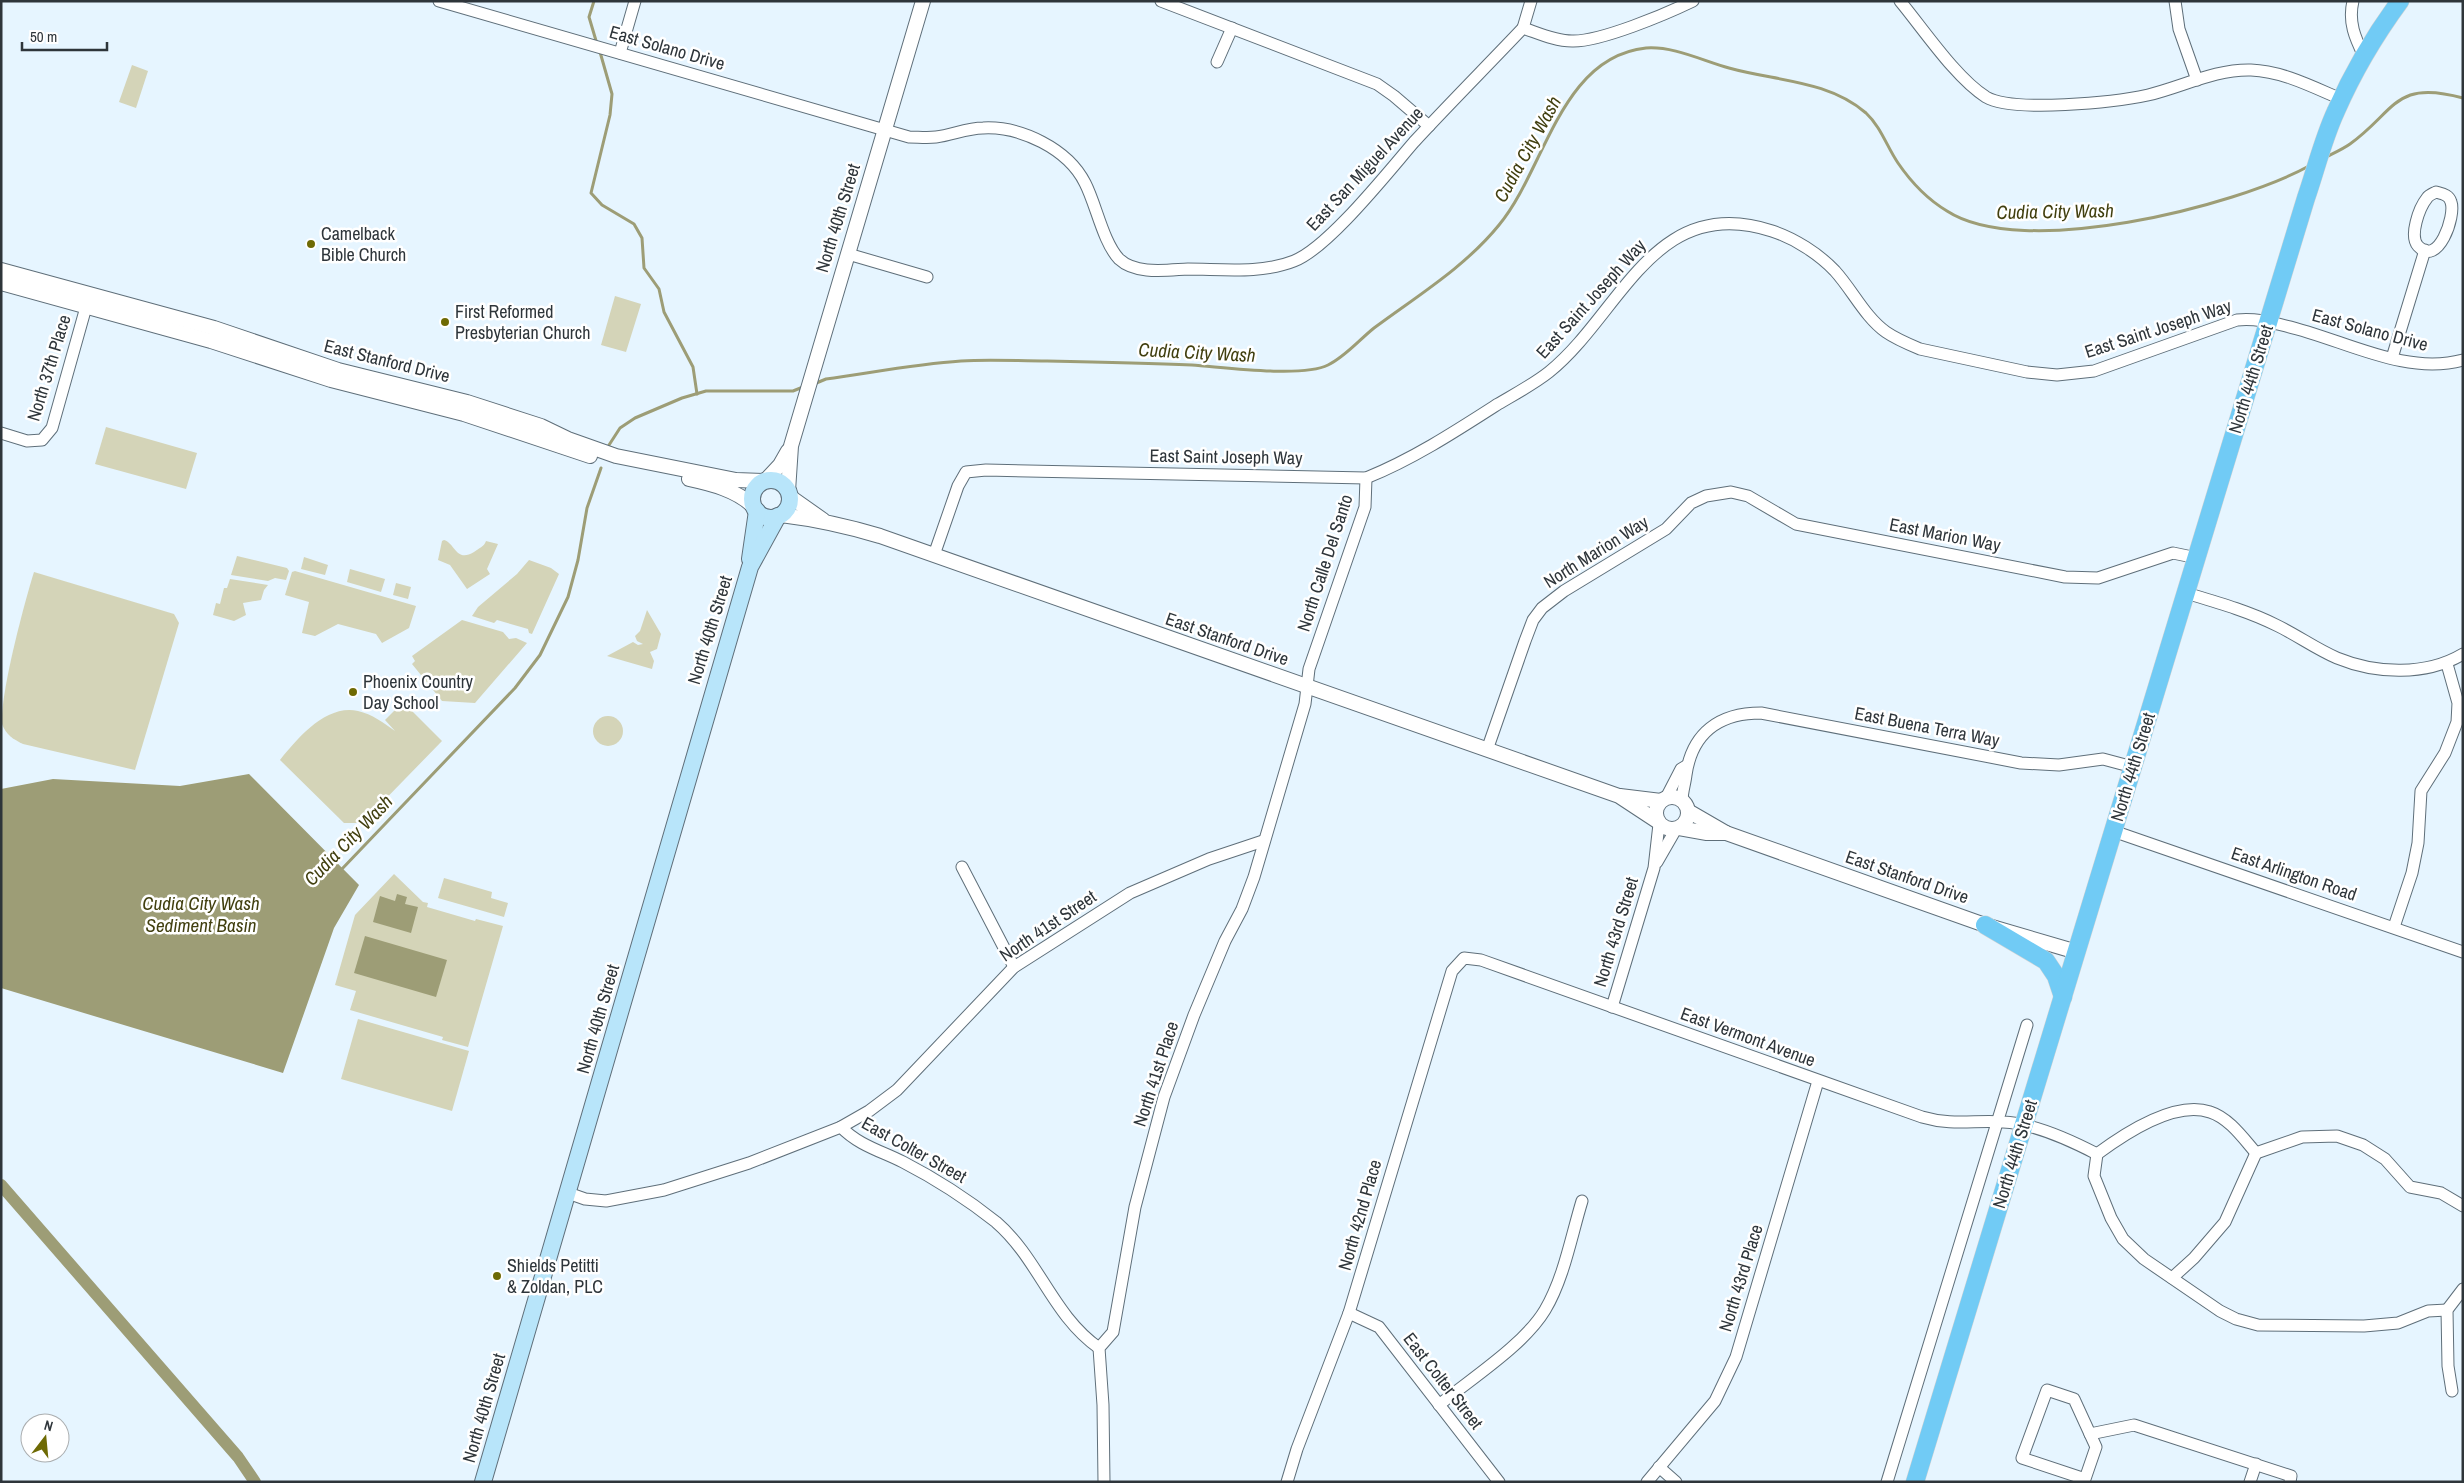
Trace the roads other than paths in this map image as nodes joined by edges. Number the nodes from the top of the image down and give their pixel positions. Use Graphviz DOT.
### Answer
graph roads {
  1 [pos="439,1"];
  2 [pos="635,1"];
  3 [pos="923,1"];
  4 [pos="1161,1"];
  5 [pos="1531,1"];
  6 [pos="1693,1"];
  7 [pos="1900,1"];
  8 [pos="2175,1"];
  9 [pos="2353,1"];
  10 [pos="2400,1"];
  11 [pos="1232,28"];
  12 [pos="1523,28"];
  13 [pos="620,53"];
  14 [pos="2364,56"];
  15 [pos="1217,62"];
  16 [pos="2197,80"];
  17 [pos="2341,99"];
  18 [pos="1429,126"];
  19 [pos="886,129"];
  20 [pos="2425,250"];
  21 [pos="848,254"];
  22 [pos="1,270"];
  23 [pos="927,277"];
  24 [pos="1,283"];
  25 [pos="88,301"];
  26 [pos="2269,321"];
  27 [pos="2392,358"];
  28 [pos="2463,360"];
  29 [pos="1,433"];
  30 [pos="791,446"];
  31 [pos="1366,478"];
  32 [pos="765,481"];
  33 [pos="789,493"];
  34 [pos="1692,503"];
  35 [pos="755,509"];
  36 [pos="779,515"];
  37 [pos="823,520"];
  38 [pos="934,555"];
  39 [pos="2197,558"];
  40 [pos="750,567"];
  41 [pos="2186,593"];
  42 [pos="2463,654"];
  43 [pos="2447,664"];
  44 [pos="1308,687"];
  45 [pos="1487,750"];
  46 [pos="1686,766"];
  47 [pos="2133,767"];
  48 [pos="1619,796"];
  49 [pos="1664,799"];
  50 [pos="1685,806"];
  51 [pos="1658,822"];
  52 [pos="1677,828"];
  53 [pos="2113,831"];
  54 [pos="1726,833"];
  55 [pos="1262,841"];
  56 [pos="962,867"];
  57 [pos="1654,868"];
  58 [pos="1985,925"];
  59 [pos="2394,927"];
  60 [pos="2077,952"];
  61 [pos="2463,952"];
  62 [pos="1464,958"];
  63 [pos="1014,967"];
  64 [pos="2063,997"];
  65 [pos="1612,1007"];
  66 [pos="2027,1025"];
  67 [pos="1818,1081"];
  68 [pos="1996,1122"];
  69 [pos="2024,1126"];
  70 [pos="841,1127"];
  71 [pos="2256,1153"];
  72 [pos="2097,1154"];
  73 [pos="568,1193"];
  74 [pos="1582,1201"];
  75 [pos="2460,1204"];
  76 [pos="2172,1278"];
  77 [pos="2463,1289"];
  78 [pos="2447,1310"];
  79 [pos="1349,1313"];
  80 [pos="1099,1348"];
  81 [pos="2452,1391"];
  82 [pos="1439,1405"];
  83 [pos="2090,1434"];
  84 [pos="2256,1464"];
  85 [pos="1660,1467"];
  86 [pos="2084,1480"];
  87 [pos="483,1482"];
  88 [pos="1104,1482"];
  89 [pos="1287,1482"];
  90 [pos="1499,1482"];
  91 [pos="1647,1482"];
  92 [pos="1676,1482"];
  93 [pos="1887,1482"];
  94 [pos="1915,1482"];
  95 [pos="2250,1482"];
  96 [pos="2290,1482"];
  1 -- 13 [label="street, East Solano Drive"];
  2 -- 13 [label="street"];
  3 -- 19 [label="street, North 40th Street"];
  4 -- 11 [label="street"];
  5 -- 12 [label="street"];
  6 -- 12 [label="street"];
  7 -- 16 [label="street"];
  8 -- 16 [label="street"];
  9 -- 14 [label="street"];
  10 -- 14 [label="main road, North 44th Street"];
  11 -- 15 [label="street"];
  11 -- 18 [label="street"];
  12 -- 18 [label="street, East San Miguel Avenue"];
  13 -- 19 [label="street, East Solano Drive"];
  14 -- 17 [label="main road, North 44th Street"];
  16 -- 17 [label="street"];
  17 -- 26 [label="main road, North 44th Street"];
  18 -- 19 [label="street, East San Miguel Avenue"];
  19 -- 21 [label="street, North 40th Street"];
  20 -- 20 [label="street"];
  20 -- 27 [label="street"];
  21 -- 23 [label="street"];
  21 -- 30 [label="street, North 40th Street"];
  22 -- 25 [label="street, East Stanford Drive"];
  24 -- 25 [label="street, East Stanford Drive"];
  25 -- 29 [label="street, North 37th Place"];
  25 -- 32 [label="street, East Stanford Drive"];
  25 -- 35 [label="street, East Stanford Drive"];
  26 -- 27 [label="street, East Solano Drive"];
  26 -- 31 [label="street, East Saint Joseph Way"];
  26 -- 39 [label="main road, North 44th Street"];
  27 -- 28 [label="street, East Solano Drive"];
  30 -- 32 [label="street, North 40th Street"];
  30 -- 33 [label="street, North 40th Street"];
  31 -- 38 [label="street, East Saint Joseph Way"];
  31 -- 44 [label="street, North Calle Del Santo"];
  32 -- 33 [label="main road"];
  32 -- 35 [label="main road"];
  33 -- 36 [label="main road"];
  33 -- 37 [label="street, East Stanford Drive"];
  34 -- 39 [label="street, East Marion Way"];
  34 -- 45 [label="street, North Marion Way"];
  35 -- 36 [label="main road"];
  35 -- 40 [label="main road, North 40th Street"];
  36 -- 37 [label="street, East Stanford Drive"];
  36 -- 40 [label="main road, North 40th Street"];
  37 -- 38 [label="street, East Stanford Drive"];
  38 -- 44 [label="street, East Stanford Drive"];
  39 -- 41 [label="main road, North 44th Street"];
  40 -- 73 [label="main road, North 40th Street"];
  41 -- 43 [label="street"];
  41 -- 47 [label="main road, North 44th Street"];
  42 -- 43 [label="street"];
  43 -- 59 [label="street"];
  44 -- 45 [label="street, East Stanford Drive"];
  44 -- 55 [label="street, North 41st Place"];
  45 -- 48 [label="street, East Stanford Drive"];
  46 -- 47 [label="street, East Buena Terra Way"];
  46 -- 49 [label="street"];
  46 -- 50 [label="street"];
  47 -- 53 [label="main road, North 44th Street"];
  48 -- 49 [label="street, East Stanford Drive"];
  48 -- 51 [label="street, East Stanford Drive"];
  49 -- 50 [label="street, East Stanford Drive"];
  49 -- 51 [label="street"];
  50 -- 52 [label="street"];
  50 -- 54 [label="street, East Stanford Drive"];
  51 -- 52 [label="street, East Stanford Drive"];
  51 -- 57 [label="street, North 43rd Street"];
  52 -- 54 [label="street, East Stanford Drive"];
  52 -- 57 [label="street, North 43rd Street"];
  53 -- 59 [label="street, East Arlington Road"];
  53 -- 60 [label="main road, North 44th Street"];
  54 -- 58 [label="street, East Stanford Drive"];
  55 -- 63 [label="street, North 41st Street"];
  55 -- 80 [label="street, North 41st Place"];
  56 -- 63 [label="street"];
  57 -- 65 [label="street, North 43rd Street"];
  58 -- 60 [label="street, East Stanford Drive"];
  58 -- 64 [label="main road"];
  59 -- 61 [label="street, East Arlington Road"];
  60 -- 64 [label="main road, North 44th Street"];
  62 -- 65 [label="street, East Vermont Avenue"];
  62 -- 79 [label="street, North 42nd Place"];
  63 -- 70 [label="street, North 41st Street"];
  64 -- 69 [label="main road, North 44th Street"];
  65 -- 67 [label="street, East Vermont Avenue"];
  66 -- 68 [label="street, North 44th Street"];
  67 -- 68 [label="street, East Vermont Avenue"];
  67 -- 85 [label="street, North 43rd Place"];
  68 -- 69 [label="street, East Vermont Avenue"];
  68 -- 93 [label="street, North 44th Street"];
  69 -- 72 [label="street, East Vermont Avenue"];
  69 -- 94 [label="main road, North 44th Street"];
  70 -- 73 [label="street, East Colter Street"];
  70 -- 80 [label="street, East Colter Street"];
  71 -- 72 [label="street"];
  71 -- 75 [label="street"];
  71 -- 76 [label="street"];
  72 -- 76 [label="street"];
  73 -- 87 [label="main road, North 40th Street"];
  74 -- 82 [label="street"];
  76 -- 78 [label="street"];
  77 -- 78 [label="street"];
  78 -- 81 [label="street"];
  79 -- 82 [label="street, East Colter Street"];
  79 -- 89 [label="street, North 42nd Place"];
  80 -- 88 [label="street"];
  82 -- 90 [label="street, East Colter Street"];
  83 -- 84 [label="street"];
  83 -- 86 [label="street"];
  83 -- 86 [label="street"];
  84 -- 95 [label="street"];
  84 -- 96 [label="street"];
  85 -- 91 [label="street, North 43rd Place"];
  85 -- 92 [label="street"];
}
